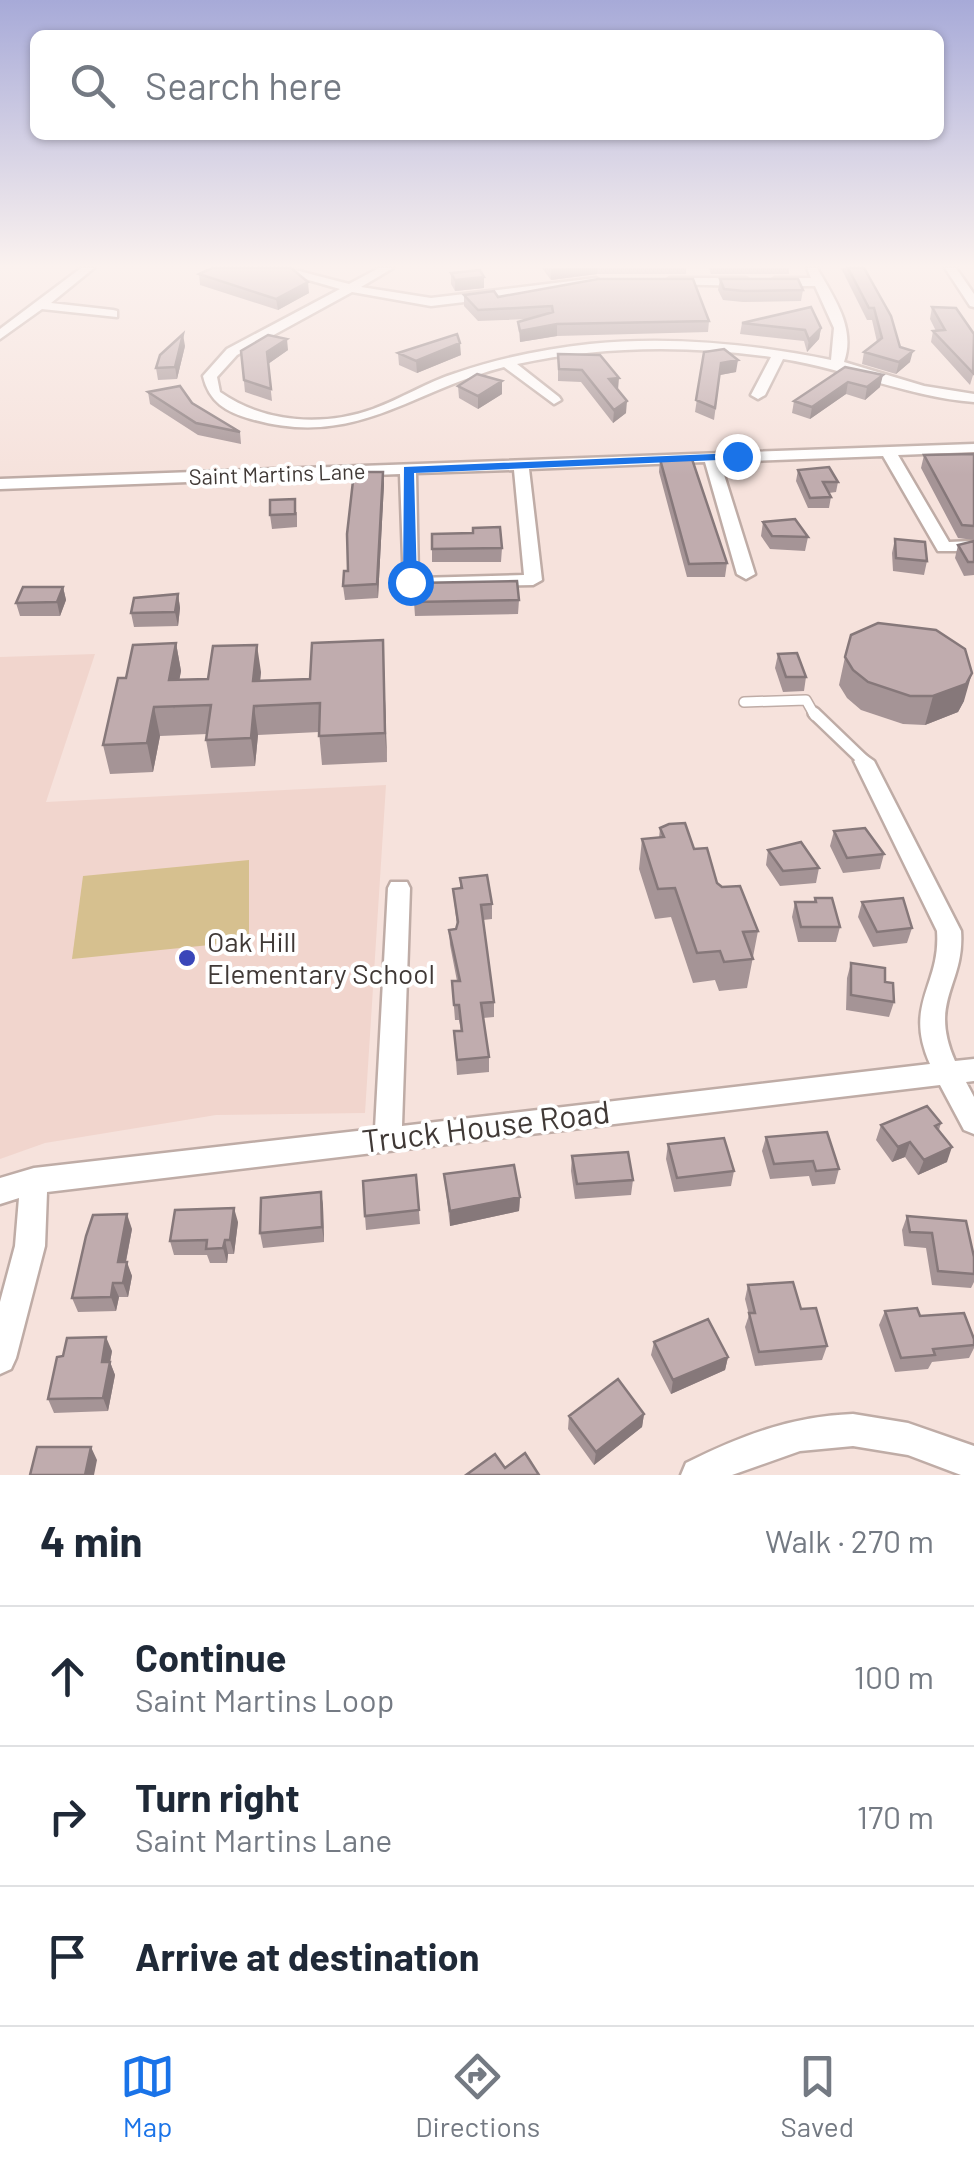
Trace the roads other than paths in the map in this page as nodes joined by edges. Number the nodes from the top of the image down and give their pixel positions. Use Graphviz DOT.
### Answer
graph roads {
  1 [pos="260,337"];
  2 [pos="844,337"];
  3 [pos="778,355"];
  4 [pos="506,364"];
  5 [pos="836,365"];
  6 [pos="758,395"];
  7 [pos="974,398"];
  8 [pos="554,400"];
  9 [pos="974,448"];
  10 [pos="888,451"];
  11 [pos="711,457"];
  12 [pos="520,464"];
  13 [pos="408,470"];
  14 [pos="0,484"];
  15 [pos="974,546"];
  16 [pos="746,574"];
  17 [pos="744,702"];
  18 [pos="864,761"];
  19 [pos="399,888"];
  20 [pos="961,1072"];
  21 [pos="974,1122"];
  22 [pos="388,1138"];
  23 [pos="34,1182"];
  24 [pos="1,1186"];
  25 [pos="0,1358"];
  26 [pos="974,1463"];
  27 [pos="698,1475"];
  1 -- 4 [label="street"];
  2 -- 5 [label="street"];
  3 -- 4 [label="street"];
  3 -- 5 [label="street"];
  3 -- 6 [label="street"];
  4 -- 8 [label="street"];
  5 -- 7 [label="street"];
  9 -- 10 [label="street, Saint Martins Lane"];
  10 -- 11 [label="street, Saint Martins Lane"];
  10 -- 15 [label="street"];
  11 -- 12 [label="street, Saint Martins Lane"];
  11 -- 16 [label="street"];
  12 -- 13 [label="street, Saint Martins Lane"];
  12 -- 13 [label="street"];
  13 -- 14 [label="street, Saint Martins Lane"];
  17 -- 18 [label="lane"];
  18 -- 20 [label="street"];
  19 -- 22 [label="street"];
  20 -- 21 [label="street"];
  20 -- 22 [label="street, Truck House Road"];
  22 -- 23 [label="street, Truck House Road"];
  23 -- 24 [label="street, Truck House Road"];
  23 -- 25 [label="street"];
  26 -- 27 [label="street"];
}
